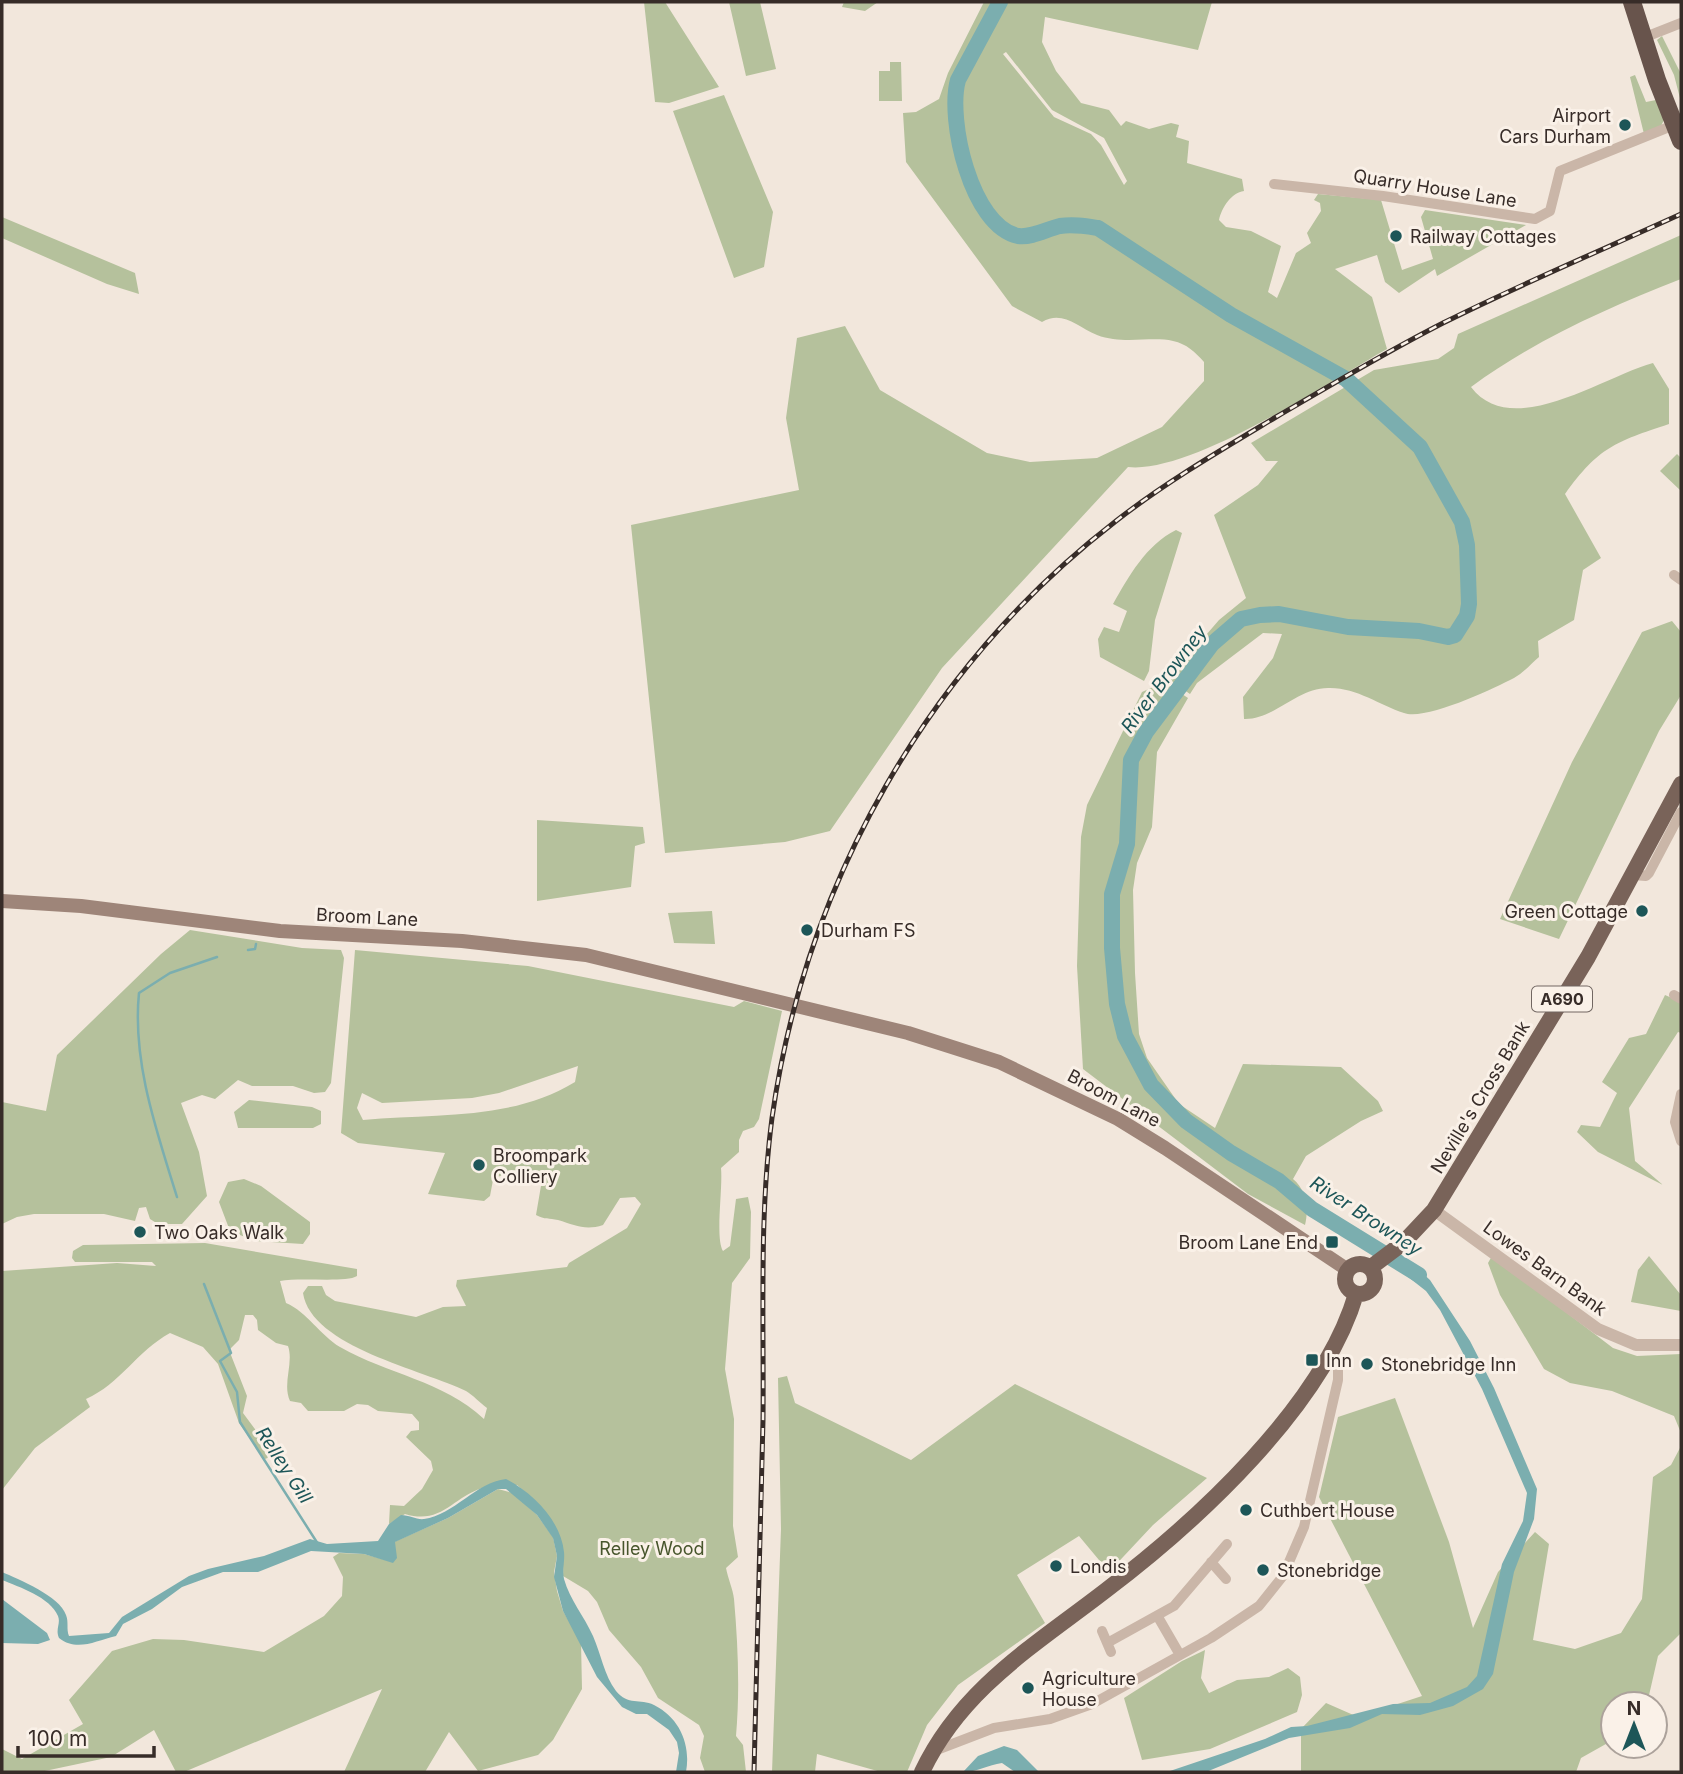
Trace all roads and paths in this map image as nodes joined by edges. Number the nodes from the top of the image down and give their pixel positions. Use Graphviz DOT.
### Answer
graph roads {
  1 [pos="1632,2"];
  2 [pos="1681,23"];
  3 [pos="1643,38"];
  4 [pos="1678,133"];
  5 [pos="1274,184"];
  6 [pos="1681,784"];
  7 [pos="1681,812"];
  8 [pos="1633,874"];
  9 [pos="2,901"];
  10 [pos="1681,1094"];
  11 [pos="1681,1141"];
  12 [pos="1434,1209"];
  13 [pos="1370,1268"];
  14 [pos="1348,1270"];
  15 [pos="1356,1294"];
  16 [pos="1681,1345"];
  17 [pos="1331,1351"];
  18 [pos="1227,1544"];
  19 [pos="1211,1562"];
  20 [pos="1226,1579"];
  21 [pos="1158,1617"];
  22 [pos="1102,1631"];
  23 [pos="1180,1655"];
  24 [pos="932,1753"];
  25 [pos="922,1772"];
  1 -- 3 [label="highway"];
  2 -- 3 [label="street"];
  3 -- 4 [label="highway"];
  4 -- 5 [label="street, Quarry House Lane"];
  6 -- 8 [label="main road, Neville's Cross Bank / A690"];
  7 -- 8 [label="street"];
  8 -- 12 [label="main road, Neville's Cross Bank / A690"];
  9 -- 14 [label="main road, Broom Lane"];
  10 -- 11 [label="street"];
  12 -- 13 [label="main road, A690"];
  12 -- 16 [label="street, Lowes Barn Bank"];
  13 -- 14 [label="main road"];
  13 -- 15 [label="main road"];
  14 -- 15 [label="main road"];
  15 -- 17 [label="main road"];
  17 -- 23 [label="street"];
  17 -- 24 [label="main road"];
  18 -- 19 [label="street"];
  19 -- 20 [label="street"];
  19 -- 21 [label="street"];
  21 -- 22 [label="street"];
  21 -- 23 [label="street"];
  23 -- 24 [label="street"];
  24 -- 25 [label="main road"];
}
